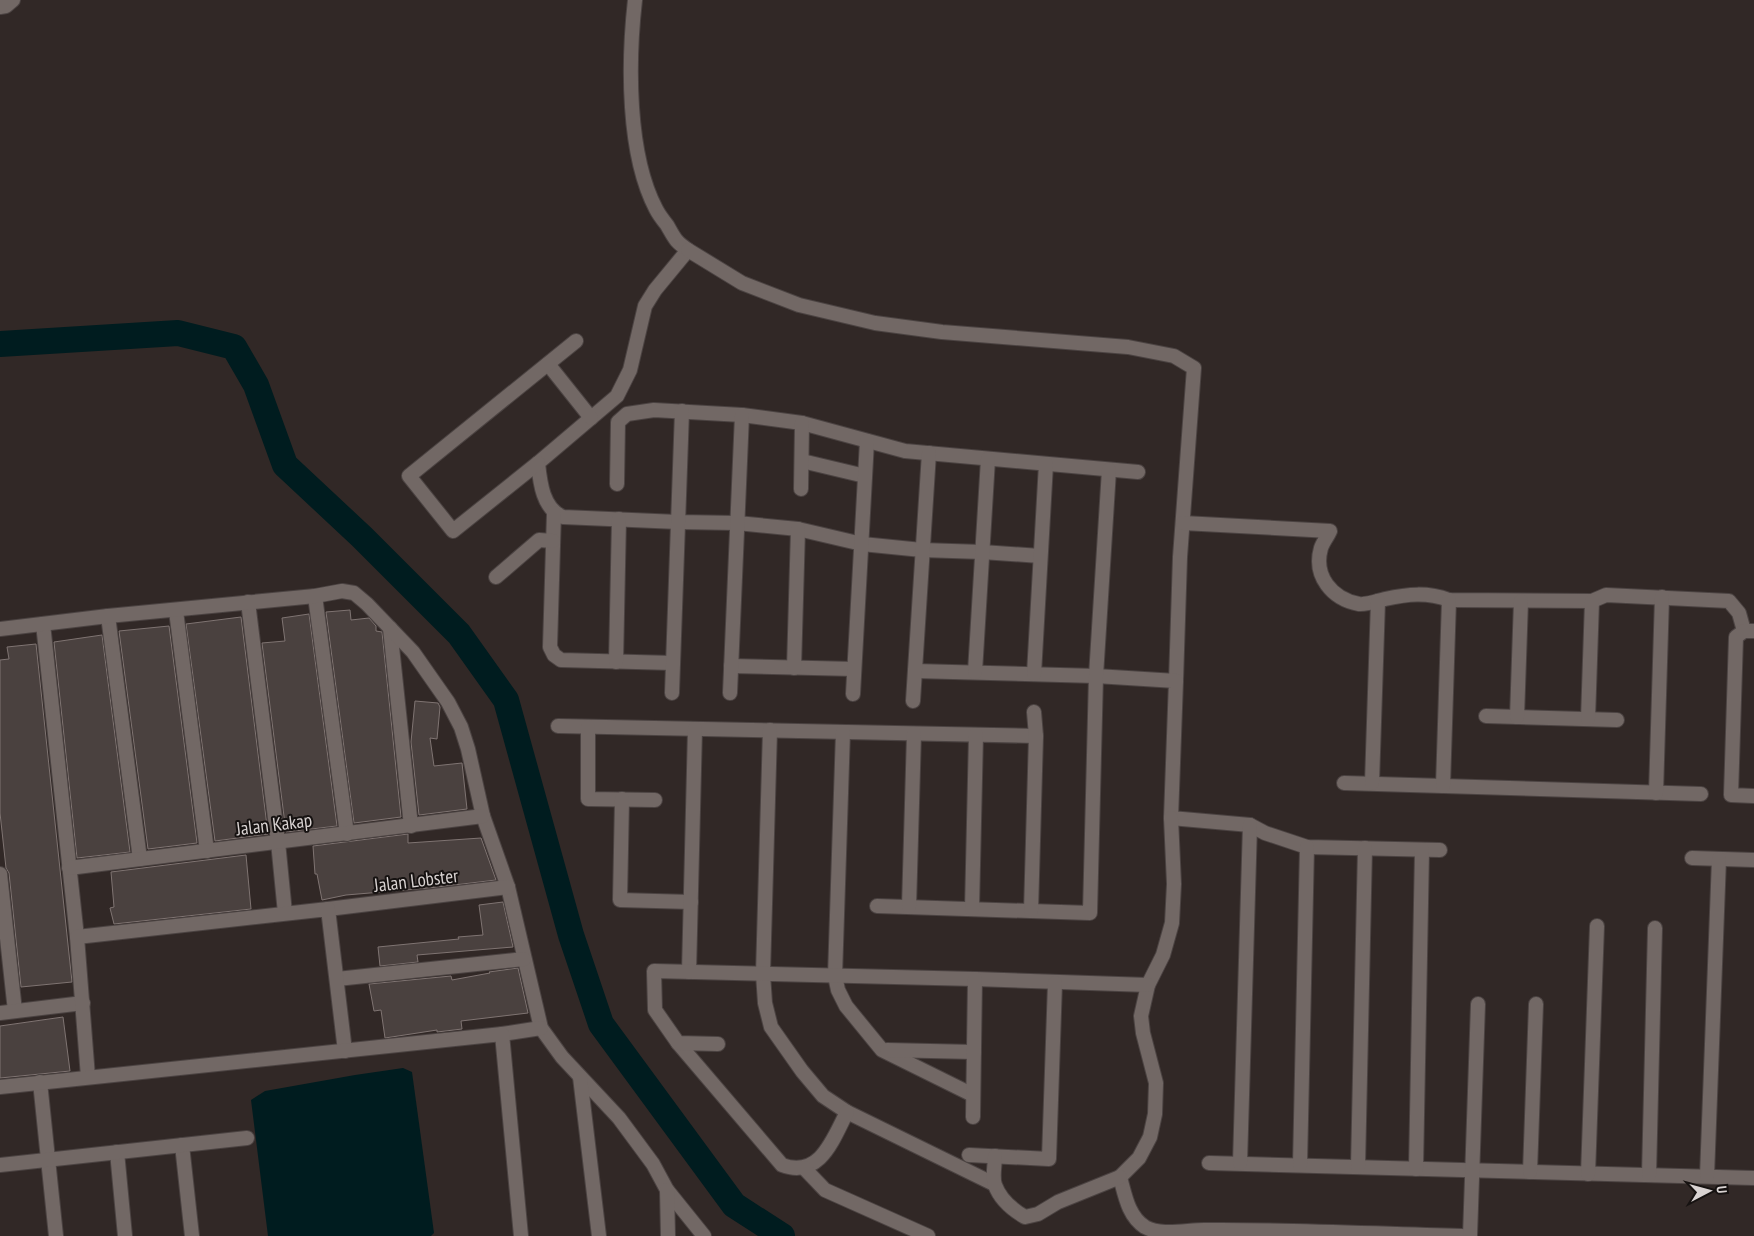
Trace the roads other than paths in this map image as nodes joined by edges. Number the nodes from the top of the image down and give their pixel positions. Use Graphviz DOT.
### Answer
graph roads {
  1 [pos="13,0"];
  2 [pos="635,0"];
  3 [pos="0,7"];
  4 [pos="688,250"];
  5 [pos="576,341"];
  6 [pos="548,364"];
  7 [pos="682,411"];
  8 [pos="742,415"];
  9 [pos="591,418"];
  10 [pos="802,423"];
  11 [pos="867,441"];
  12 [pos="928,453"];
  13 [pos="988,459"];
  14 [pos="802,461"];
  15 [pos="538,463"];
  16 [pos="1046,464"];
  17 [pos="1109,470"];
  18 [pos="1138,472"];
  19 [pos="866,476"];
  20 [pos="618,484"];
  21 [pos="801,489"];
  22 [pos="554,513"];
  23 [pos="619,519"];
  24 [pos="678,522"];
  25 [pos="737,523"];
  26 [pos="1183,523"];
  27 [pos="798,529"];
  28 [pos="553,541"];
  29 [pos="862,544"];
  30 [pos="922,550"];
  31 [pos="982,552"];
  32 [pos="1040,556"];
  33 [pos="496,577"];
  34 [pos="315,596"];
  35 [pos="1662,597"];
  36 [pos="1449,600"];
  37 [pos="1378,601"];
  38 [pos="1521,601"];
  39 [pos="1592,601"];
  40 [pos="248,602"];
  41 [pos="176,611"];
  42 [pos="108,616"];
  43 [pos="44,624"];
  44 [pos="390,628"];
  45 [pos="0,629"];
  46 [pos="1749,631"];
  47 [pos="616,662"];
  48 [pos="672,663"];
  49 [pos="731,666"];
  50 [pos="794,668"];
  51 [pos="854,669"];
  52 [pos="915,670"];
  53 [pos="975,672"];
  54 [pos="1034,674"];
  55 [pos="1096,676"];
  56 [pos="1176,681"];
  57 [pos="672,693"];
  58 [pos="730,693"];
  59 [pos="853,694"];
  60 [pos="913,701"];
  61 [pos="1034,712"];
  62 [pos="1486,716"];
  63 [pos="1517,717"];
  64 [pos="1588,719"];
  65 [pos="1617,720"];
  66 [pos="558,726"];
  67 [pos="588,727"];
  68 [pos="695,729"];
  69 [pos="770,730"];
  70 [pos="843,732"];
  71 [pos="914,734"];
  72 [pos="976,735"];
  73 [pos="1036,736"];
  74 [pos="1344,783"];
  75 [pos="1372,783"];
  76 [pos="1443,786"];
  77 [pos="1656,793"];
  78 [pos="1701,794"];
  79 [pos="1754,796"];
  80 [pos="622,800"];
  81 [pos="655,800"];
  82 [pos="483,816"];
  83 [pos="1171,818"];
  84 [pos="1250,825"];
  85 [pos="411,826"];
  86 [pos="347,834"];
  87 [pos="278,842"];
  88 [pos="1307,846"];
  89 [pos="1366,848"];
  90 [pos="1422,850"];
  91 [pos="1440,850"];
  92 [pos="207,851"];
  93 [pos="1692,858"];
  94 [pos="140,859"];
  95 [pos="1719,859"];
  96 [pos="1754,860"];
  97 [pos="69,868"];
  98 [pos="0,874"];
  99 [pos="508,887"];
  100 [pos="691,902"];
  101 [pos="876,906"];
  102 [pos="909,907"];
  103 [pos="328,909"];
  104 [pos="972,909"];
  105 [pos="1031,911"];
  106 [pos="285,913"];
  107 [pos="1597,926"];
  108 [pos="1655,928"];
  109 [pos="77,937"];
  110 [pos="4,948"];
  111 [pos="524,959"];
  112 [pos="689,972"];
  113 [pos="763,974"];
  114 [pos="835,976"];
  115 [pos="337,979"];
  116 [pos="975,979"];
  117 [pos="1055,983"];
  118 [pos="1148,985"];
  119 [pos="83,1003"];
  120 [pos="1478,1004"];
  121 [pos="1536,1004"];
  122 [pos="15,1011"];
  123 [pos="0,1013"];
  124 [pos="541,1028"];
  125 [pos="502,1034"];
  126 [pos="678,1043"];
  127 [pos="718,1044"];
  128 [pos="882,1050"];
  129 [pos="346,1051"];
  130 [pos="974,1052"];
  131 [pos="88,1077"];
  132 [pos="580,1077"];
  133 [pos="40,1082"];
  134 [pos="0,1087"];
  135 [pos="973,1095"];
  136 [pos="848,1112"];
  137 [pos="973,1117"];
  138 [pos="247,1138"];
  139 [pos="182,1145"];
  140 [pos="117,1152"];
  141 [pos="969,1155"];
  142 [pos="995,1156"];
  143 [pos="48,1160"];
  144 [pos="1209,1163"];
  145 [pos="1240,1163"];
  146 [pos="0,1165"];
  147 [pos="1300,1165"];
  148 [pos="1358,1167"];
  149 [pos="804,1168"];
  150 [pos="1416,1169"];
  151 [pos="1472,1171"];
  152 [pos="1530,1172"];
  153 [pos="1588,1174"];
  154 [pos="1649,1175"];
  155 [pos="1707,1176"];
  156 [pos="1120,1177"];
  157 [pos="1754,1178"];
  158 [pos="994,1184"];
  159 [pos="667,1190"];
  160 [pos="1249,1233"];
  161 [pos="1321,1234"];
  162 [pos="1392,1235"];
  163 [pos="56,1236"];
  164 [pos="126,1236"];
  165 [pos="192,1236"];
  166 [pos="521,1236"];
  167 [pos="599,1236"];
  168 [pos="668,1236"];
  169 [pos="704,1236"];
  170 [pos="928,1236"];
  171 [pos="1462,1236"];
  172 [pos="1470,1236"];
  1 -- 3 [label="street"];
  2 -- 4 [label="street"];
  4 -- 9 [label="street"];
  4 -- 26 [label="street"];
  5 -- 6 [label="street"];
  6 -- 9 [label="street"];
  6 -- 15 [label="street"];
  7 -- 8 [label="street"];
  7 -- 20 [label="street"];
  7 -- 24 [label="street"];
  8 -- 10 [label="street"];
  8 -- 25 [label="street"];
  9 -- 15 [label="street"];
  10 -- 11 [label="street"];
  10 -- 14 [label="street"];
  11 -- 12 [label="street"];
  11 -- 19 [label="street"];
  12 -- 13 [label="street"];
  12 -- 30 [label="street"];
  13 -- 16 [label="street"];
  13 -- 31 [label="street"];
  14 -- 19 [label="street"];
  14 -- 21 [label="street"];
  15 -- 22 [label="street"];
  16 -- 17 [label="street"];
  16 -- 32 [label="street"];
  17 -- 18 [label="street"];
  17 -- 55 [label="street"];
  19 -- 29 [label="street"];
  22 -- 23 [label="street"];
  22 -- 28 [label="street"];
  23 -- 24 [label="street"];
  23 -- 47 [label="street"];
  24 -- 25 [label="street"];
  24 -- 48 [label="street"];
  25 -- 27 [label="street"];
  25 -- 49 [label="street"];
  26 -- 37 [label="street"];
  26 -- 56 [label="street"];
  27 -- 29 [label="street"];
  27 -- 50 [label="street"];
  28 -- 33 [label="street"];
  28 -- 47 [label="street"];
  29 -- 30 [label="street"];
  29 -- 51 [label="street"];
  30 -- 31 [label="street"];
  30 -- 52 [label="street"];
  31 -- 32 [label="street"];
  31 -- 53 [label="street"];
  32 -- 54 [label="street"];
  34 -- 40 [label="street"];
  34 -- 44 [label="street"];
  34 -- 86 [label="street"];
  35 -- 39 [label="street"];
  35 -- 46 [label="street"];
  35 -- 77 [label="street"];
  36 -- 37 [label="street"];
  36 -- 38 [label="street"];
  36 -- 76 [label="street"];
  37 -- 75 [label="street"];
  38 -- 39 [label="street"];
  38 -- 63 [label="street"];
  39 -- 64 [label="street"];
  40 -- 41 [label="street"];
  40 -- 87 [label="street"];
  41 -- 42 [label="street"];
  41 -- 92 [label="street"];
  42 -- 43 [label="street"];
  42 -- 94 [label="street"];
  43 -- 45 [label="street"];
  43 -- 97 [label="street"];
  44 -- 82 [label="street"];
  44 -- 85 [label="street"];
  46 -- 79 [label="street"];
  47 -- 48 [label="street"];
  48 -- 57 [label="street"];
  49 -- 50 [label="street"];
  49 -- 58 [label="street"];
  50 -- 51 [label="street"];
  51 -- 59 [label="street"];
  52 -- 53 [label="street"];
  52 -- 60 [label="street"];
  53 -- 54 [label="street"];
  54 -- 55 [label="street"];
  55 -- 56 [label="street"];
  55 -- 105 [label="street"];
  56 -- 83 [label="street"];
  61 -- 73 [label="street"];
  62 -- 63 [label="street"];
  63 -- 64 [label="street"];
  64 -- 65 [label="street"];
  66 -- 67 [label="street"];
  67 -- 68 [label="street"];
  67 -- 80 [label="street"];
  68 -- 69 [label="street"];
  68 -- 100 [label="street"];
  69 -- 70 [label="street"];
  69 -- 113 [label="street"];
  70 -- 71 [label="street"];
  70 -- 114 [label="street"];
  71 -- 72 [label="street"];
  71 -- 102 [label="street"];
  72 -- 73 [label="street"];
  72 -- 104 [label="street"];
  73 -- 105 [label="street"];
  74 -- 75 [label="street"];
  75 -- 76 [label="street"];
  76 -- 77 [label="street"];
  77 -- 78 [label="street"];
  80 -- 81 [label="street"];
  80 -- 100 [label="street"];
  82 -- 85 [label="street, Jalan Kakap"];
  82 -- 99 [label="street"];
  83 -- 84 [label="street"];
  83 -- 118 [label="street"];
  84 -- 88 [label="street"];
  84 -- 145 [label="street"];
  85 -- 86 [label="street, Jalan Kakap"];
  86 -- 87 [label="street, Jalan Kakap"];
  87 -- 92 [label="street, Jalan Kakap"];
  87 -- 106 [label="street"];
  88 -- 89 [label="street"];
  88 -- 147 [label="street"];
  89 -- 90 [label="street"];
  89 -- 148 [label="street"];
  90 -- 91 [label="street"];
  90 -- 150 [label="street"];
  92 -- 94 [label="street, Jalan Kakap"];
  93 -- 95 [label="street"];
  94 -- 97 [label="street, Jalan Kakap"];
  95 -- 96 [label="street"];
  95 -- 155 [label="street"];
  97 -- 109 [label="street"];
  98 -- 110 [label="street"];
  99 -- 103 [label="street, Jalan Lobster"];
  99 -- 111 [label="street"];
  100 -- 112 [label="street"];
  101 -- 102 [label="street"];
  102 -- 104 [label="street"];
  103 -- 106 [label="street, Jalan Lobster"];
  103 -- 115 [label="street"];
  104 -- 105 [label="street"];
  106 -- 109 [label="street, Jalan Lobster"];
  107 -- 153 [label="street"];
  108 -- 154 [label="street"];
  109 -- 119 [label="street"];
  110 -- 122 [label="street"];
  111 -- 115 [label="street"];
  111 -- 124 [label="street"];
  112 -- 113 [label="street"];
  112 -- 126 [label="street"];
  113 -- 114 [label="street"];
  113 -- 136 [label="street"];
  114 -- 116 [label="street"];
  114 -- 128 [label="street"];
  115 -- 129 [label="street"];
  116 -- 117 [label="street"];
  116 -- 130 [label="street"];
  117 -- 118 [label="street"];
  117 -- 142 [label="street"];
  118 -- 156 [label="street"];
  119 -- 122 [label="street"];
  119 -- 131 [label="street"];
  120 -- 151 [label="street"];
  121 -- 152 [label="street"];
  122 -- 123 [label="street"];
  124 -- 125 [label="street"];
  124 -- 132 [label="street"];
  125 -- 129 [label="street"];
  125 -- 166 [label="street"];
  126 -- 127 [label="street"];
  126 -- 149 [label="street"];
  128 -- 130 [label="street"];
  128 -- 135 [label="street"];
  129 -- 131 [label="street"];
  130 -- 135 [label="street"];
  131 -- 133 [label="street"];
  132 -- 159 [label="street"];
  132 -- 167 [label="street"];
  133 -- 134 [label="street"];
  133 -- 143 [label="street"];
  135 -- 137 [label="street"];
  136 -- 149 [label="street"];
  136 -- 158 [label="street"];
  138 -- 139 [label="street"];
  139 -- 140 [label="street"];
  139 -- 165 [label="street"];
  140 -- 143 [label="street"];
  140 -- 164 [label="street"];
  141 -- 142 [label="street"];
  142 -- 158 [label="street"];
  143 -- 146 [label="street"];
  143 -- 163 [label="street"];
  144 -- 145 [label="street"];
  145 -- 147 [label="street"];
  147 -- 148 [label="street"];
  148 -- 150 [label="street"];
  149 -- 170 [label="street"];
  150 -- 151 [label="street"];
  151 -- 152 [label="street"];
  151 -- 172 [label="street"];
  152 -- 153 [label="street"];
  153 -- 154 [label="street"];
  154 -- 155 [label="street"];
  155 -- 157 [label="street"];
  156 -- 158 [label="street"];
  156 -- 160 [label="street"];
  159 -- 168 [label="street"];
  159 -- 169 [label="street"];
  160 -- 161 [label="street"];
  161 -- 162 [label="street"];
  162 -- 171 [label="street"];
}
